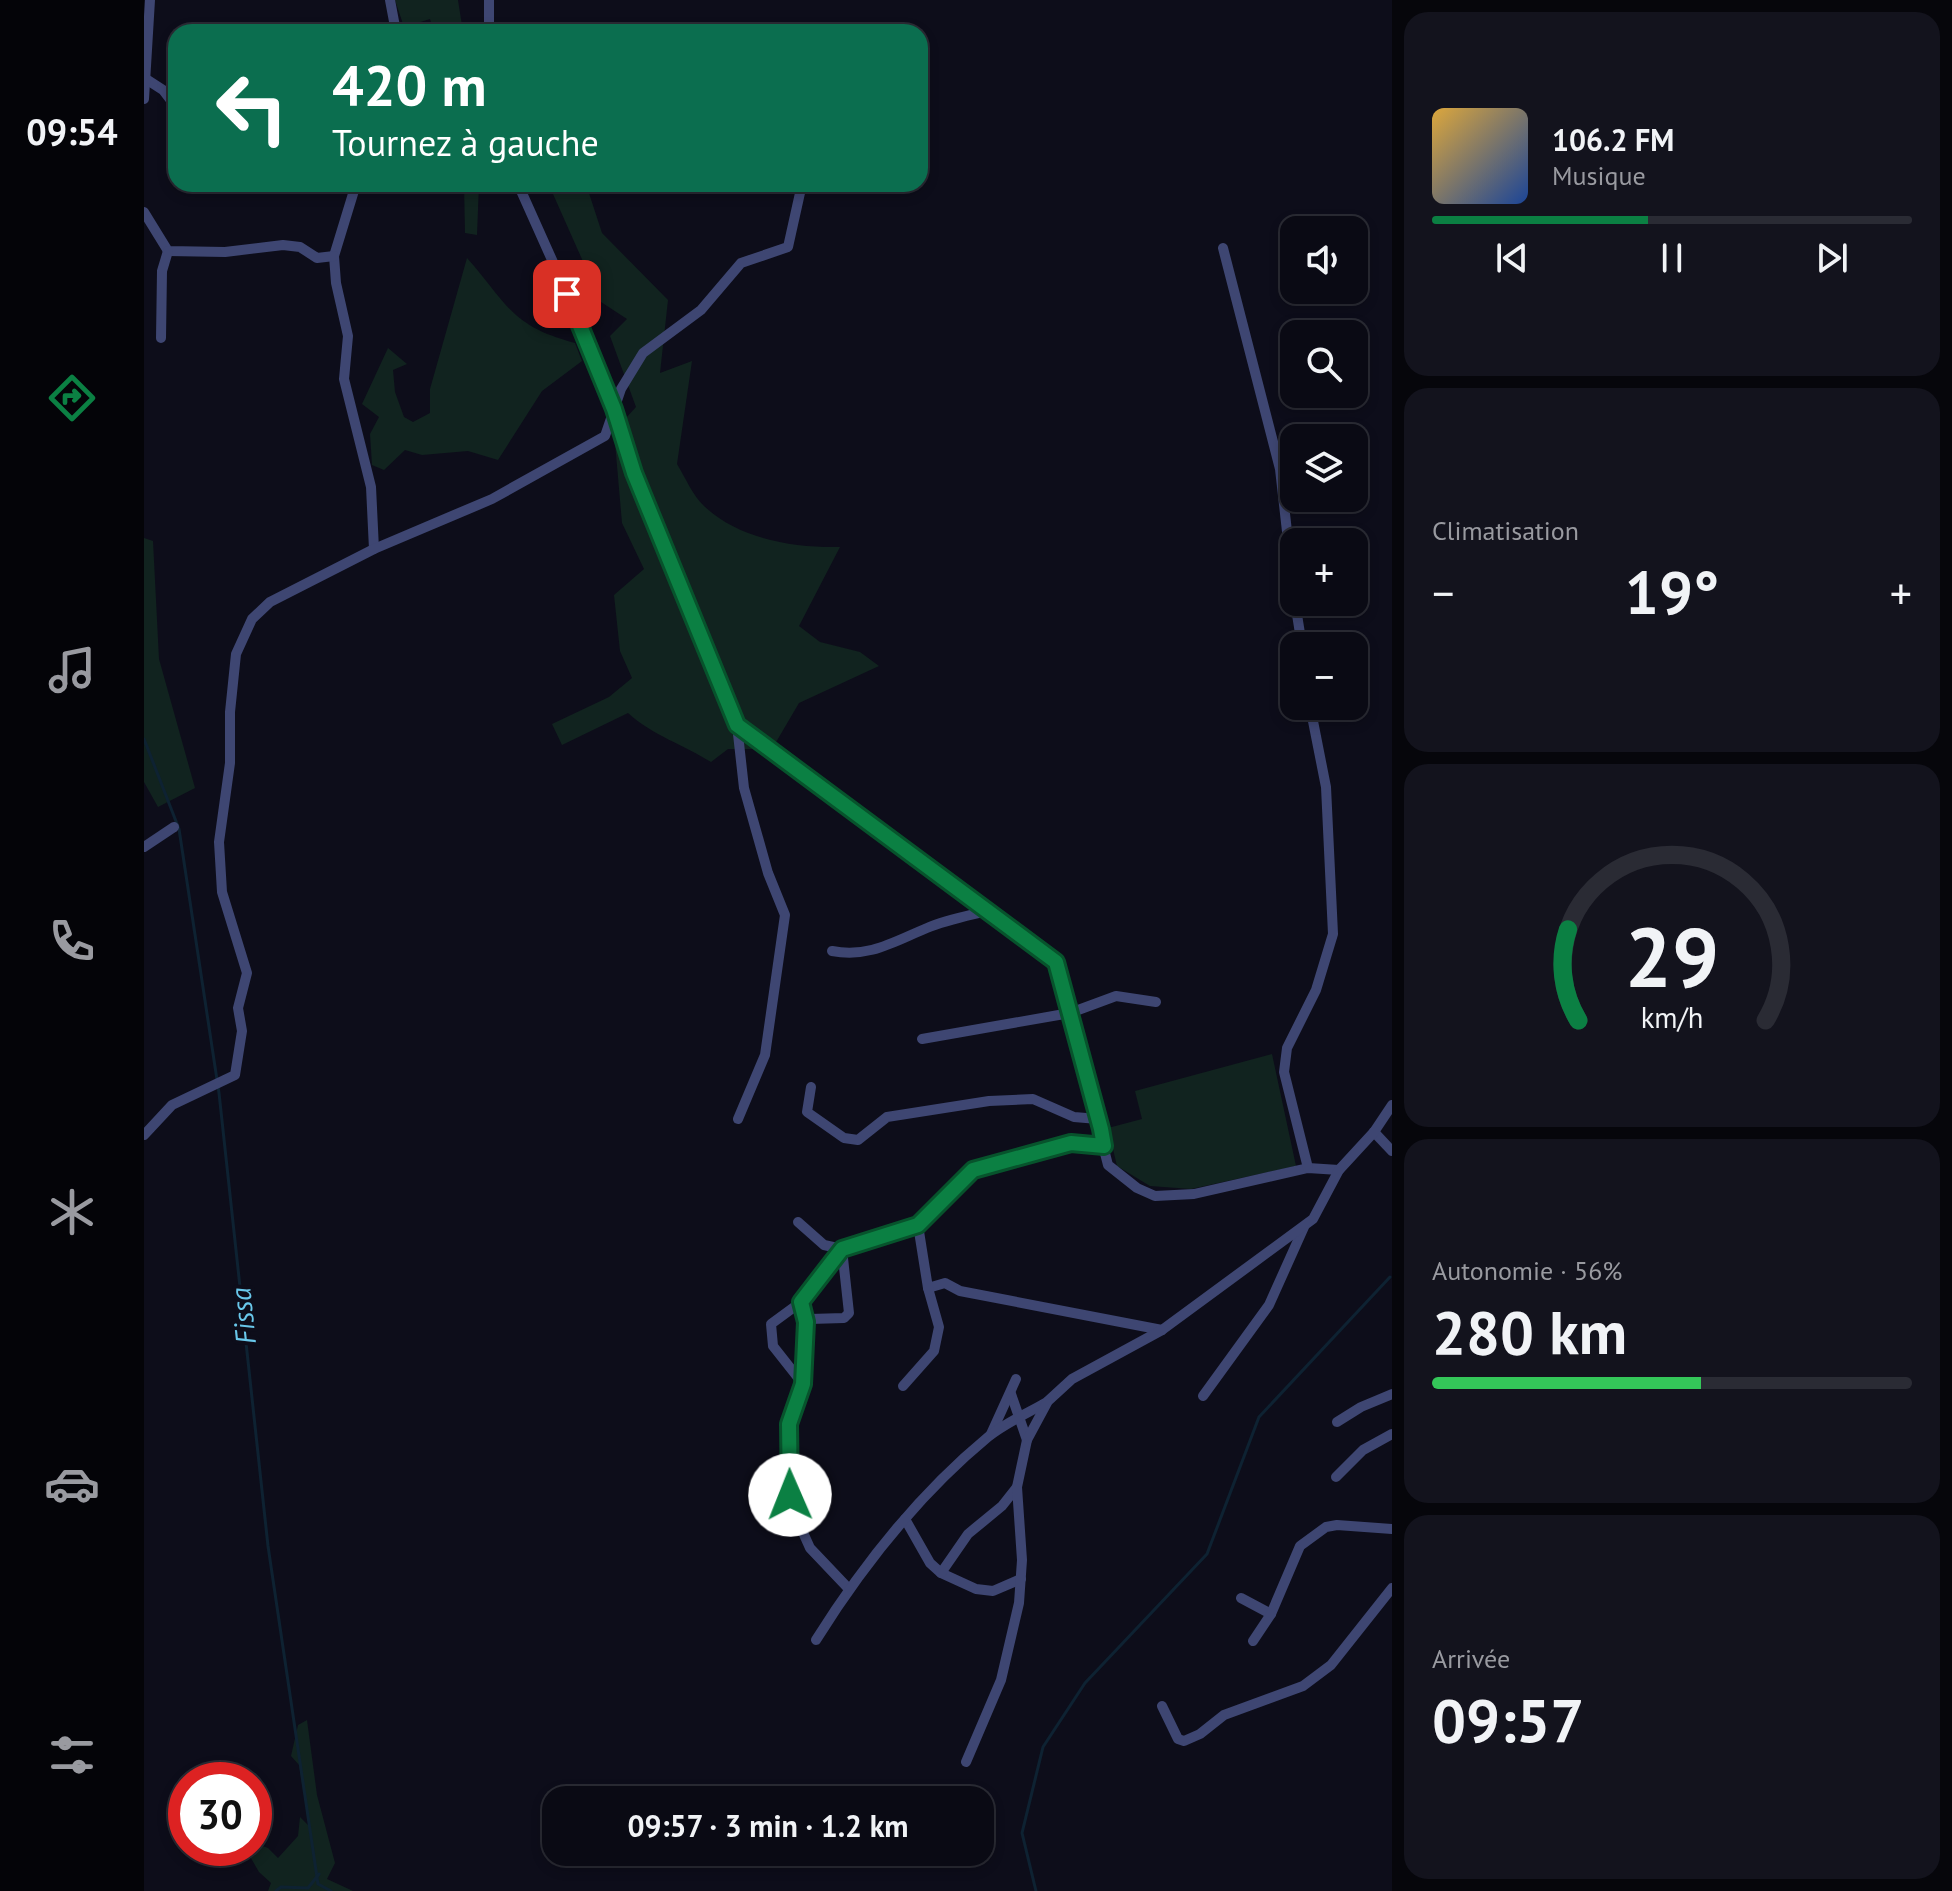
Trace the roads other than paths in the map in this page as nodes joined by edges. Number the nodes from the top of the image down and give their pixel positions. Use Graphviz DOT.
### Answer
graph roads {
  1 [pos="150,0"];
  2 [pos="390,0"];
  3 [pos="489,0"];
  4 [pos="394,24"];
  5 [pos="489,24"];
  6 [pos="146,79"];
  7 [pos="168,97"];
  8 [pos="144,99"];
  9 [pos="354,192"];
  10 [pos="521,192"];
  11 [pos="800,192"];
  12 [pos="144,212"];
  13 [pos="1223,248"];
  14 [pos="168,251"];
  15 [pos="334,256"];
  16 [pos="161,338"];
  17 [pos="614,409"];
  18 [pos="1287,528"];
  19 [pos="374,549"];
  20 [pos="1313,720"];
  21 [pos="737,725"];
  22 [pos="174,827"];
  23 [pos="144,847"];
  24 [pos="987,911"];
  25 [pos="832,951"];
  26 [pos="1156,1002"];
  27 [pos="1070,1013"];
  28 [pos="922,1039"];
  29 [pos="811,1087"];
  30 [pos="1392,1105"];
  31 [pos="738,1119"];
  32 [pos="1098,1119"];
  33 [pos="1374,1132"];
  34 [pos="144,1135"];
  35 [pos="1104,1146"];
  36 [pos="1392,1151"];
  37 [pos="1308,1168"];
  38 [pos="1339,1170"];
  39 [pos="798,1222"];
  40 [pos="918,1225"];
  41 [pos="1304,1225"];
  42 [pos="842,1249"];
  43 [pos="928,1288"];
  44 [pos="801,1302"];
  45 [pos="806,1322"];
  46 [pos="1162,1330"];
  47 [pos="1016,1379"];
  48 [pos="803,1384"];
  49 [pos="903,1386"];
  50 [pos="1011,1394"];
  51 [pos="1392,1394"];
  52 [pos="1203,1396"];
  53 [pos="1048,1401"];
  54 [pos="1021,1417"];
  55 [pos="1337,1422"];
  56 [pos="1392,1434"];
  57 [pos="990,1435"];
  58 [pos="1027,1440"];
  59 [pos="1336,1477"];
  60 [pos="1017,1487"];
  61 [pos="790,1495"];
  62 [pos="792,1508"];
  63 [pos="905,1519"];
  64 [pos="1392,1529"];
  65 [pos="941,1573"];
  66 [pos="1021,1579"];
  67 [pos="848,1588"];
  68 [pos="1392,1588"];
  69 [pos="1241,1598"];
  70 [pos="1271,1614"];
  71 [pos="816,1640"];
  72 [pos="1253,1641"];
  73 [pos="1162,1706"];
  74 [pos="966,1762"];
  1 -- 6 [label="street"];
  2 -- 4 [label="street"];
  3 -- 5 [label="street"];
  6 -- 7 [label="street"];
  6 -- 8 [label="street"];
  9 -- 15 [label="street"];
  10 -- 17 [label="street"];
  11 -- 17 [label="street"];
  12 -- 14 [label="street"];
  13 -- 18 [label="street"];
  14 -- 15 [label="street"];
  14 -- 16 [label="street"];
  15 -- 19 [label="street"];
  17 -- 19 [label="street"];
  17 -- 21 [label="street"];
  19 -- 34 [label="street"];
  20 -- 37 [label="street"];
  21 -- 24 [label="street"];
  21 -- 31 [label="street"];
  22 -- 23 [label="street"];
  24 -- 25 [label="street"];
  24 -- 27 [label="street"];
  26 -- 27 [label="street"];
  27 -- 28 [label="street"];
  27 -- 32 [label="street"];
  29 -- 32 [label="street"];
  30 -- 33 [label="street"];
  32 -- 35 [label="street"];
  33 -- 36 [label="street"];
  33 -- 38 [label="street"];
  35 -- 37 [label="street"];
  35 -- 40 [label="street"];
  37 -- 38 [label="street"];
  38 -- 41 [label="street"];
  39 -- 42 [label="street"];
  40 -- 42 [label="street"];
  40 -- 43 [label="street"];
  41 -- 46 [label="street"];
  41 -- 52 [label="street"];
  42 -- 44 [label="street"];
  42 -- 45 [label="street"];
  43 -- 46 [label="street"];
  43 -- 49 [label="street"];
  44 -- 45 [label="street"];
  44 -- 48 [label="street"];
  45 -- 48 [label="street"];
  46 -- 53 [label="street"];
  47 -- 50 [label="street"];
  48 -- 61 [label="street"];
  50 -- 54 [label="street"];
  50 -- 57 [label="street"];
  51 -- 55 [label="street"];
  53 -- 54 [label="street"];
  53 -- 58 [label="street"];
  54 -- 57 [label="street"];
  54 -- 58 [label="street"];
  56 -- 59 [label="street"];
  57 -- 63 [label="street"];
  58 -- 60 [label="street"];
  60 -- 65 [label="street"];
  60 -- 66 [label="street"];
  62 -- 67 [label="street"];
  63 -- 65 [label="street"];
  63 -- 67 [label="street"];
  64 -- 70 [label="street"];
  65 -- 66 [label="street"];
  66 -- 74 [label="street"];
  67 -- 71 [label="street"];
  68 -- 73 [label="street"];
  69 -- 70 [label="street"];
  70 -- 72 [label="street"];
}
